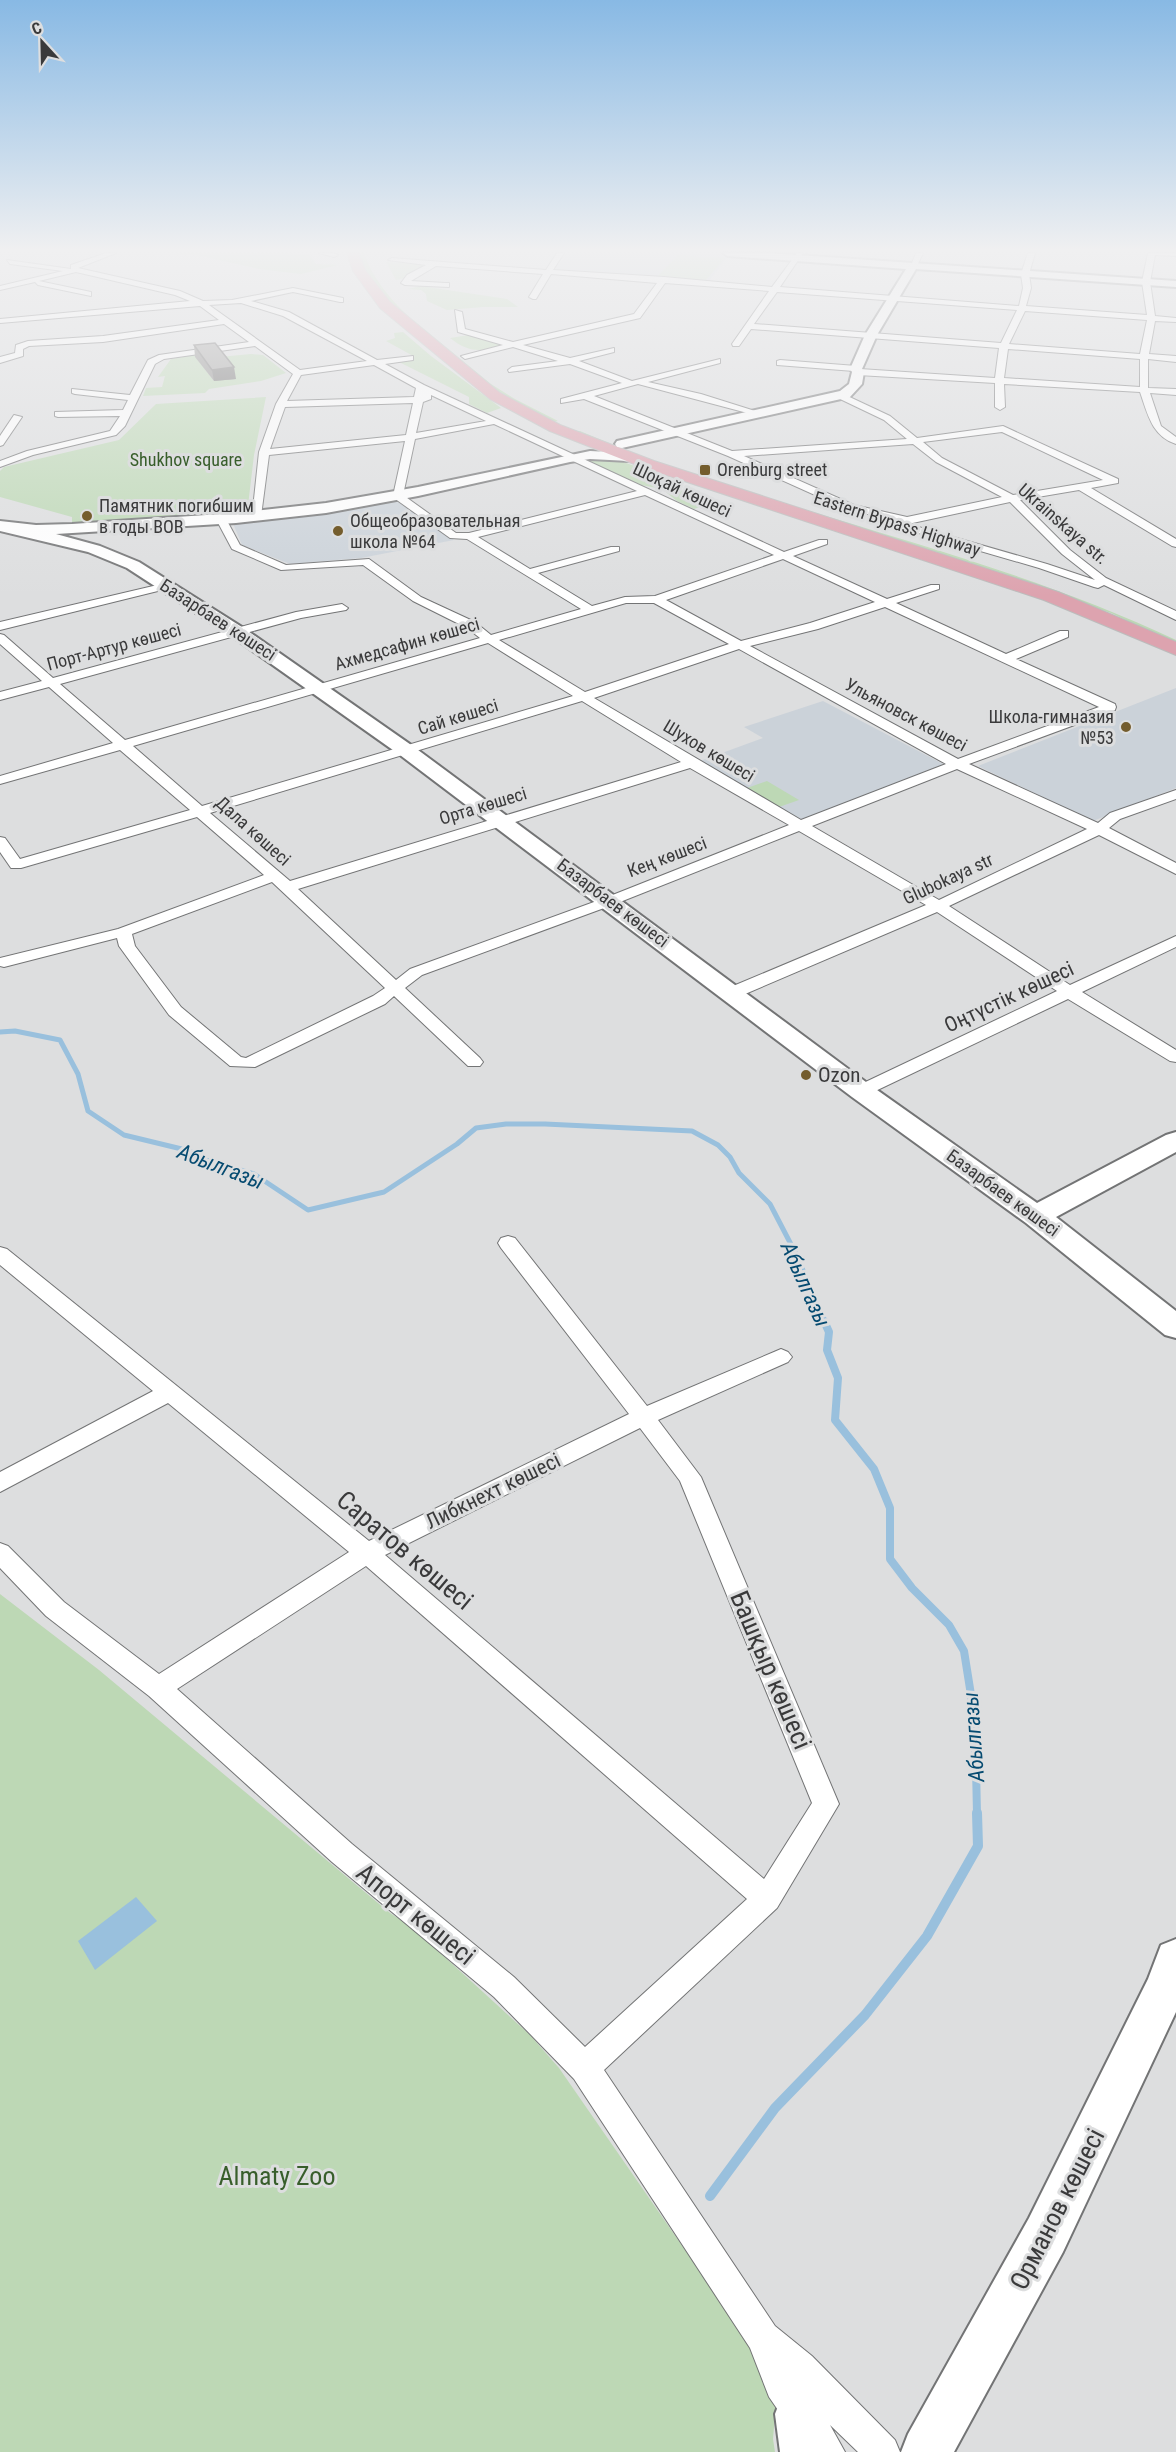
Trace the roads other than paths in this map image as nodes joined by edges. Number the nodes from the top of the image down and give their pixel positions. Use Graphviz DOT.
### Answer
graph roads {
  1 [pos="148,367"];
  2 [pos="291,367"];
  3 [pos="342,367"];
  4 [pos="385,367"];
  5 [pos="459,367"];
  6 [pos="480,367"];
  7 [pos="529,367"];
  8 [pos="591,367"];
  9 [pos="691,367"];
  10 [pos="823,367"];
  11 [pos="858,367"];
  12 [pos="1001,367"];
  13 [pos="1144,367"];
  14 [pos="512,370"];
  15 [pos="857,371"];
  16 [pos="298,373"];
  17 [pos="999,380"];
  18 [pos="633,382"];
  19 [pos="421,387"];
  20 [pos="1144,390"];
  21 [pos="75,391"];
  22 [pos="448,391"];
  23 [pos="1176,392"];
  24 [pos="437,394"];
  25 [pos="583,395"];
  26 [pos="841,396"];
  27 [pos="134,398"];
  28 [pos="418,400"];
  29 [pos="564,401"];
  30 [pos="282,404"];
  31 [pos="1000,407"];
  32 [pos="126,413"];
  33 [pos="752,413"];
  34 [pos="58,414"];
  35 [pos="17,417"];
  36 [pos="497,421"];
  37 [pos="670,431"];
  38 [pos="409,438"];
  39 [pos="583,440"];
  40 [pos="913,441"];
  41 [pos="1176,441"];
  42 [pos="0,443"];
  43 [pos="626,451"];
  44 [pos="264,452"];
  45 [pos="731,454"];
  46 [pos="570,458"];
  47 [pos="0,464"];
  48 [pos="1080,486"];
  49 [pos="645,492"];
  50 [pos="398,496"];
  51 [pos="1012,498"];
  52 [pos="256,516"];
  53 [pos="221,519"];
  54 [pos="893,524"];
  55 [pos="11,528"];
  56 [pos="468,536"];
  57 [pos="823,542"];
  58 [pos="1176,544"];
  59 [pos="615,549"];
  60 [pos="784,557"];
  61 [pos="531,572"];
  62 [pos="166,586"];
  63 [pos="935,587"];
  64 [pos="656,599"];
  65 [pos="883,603"];
  66 [pos="342,608"];
  67 [pos="592,611"];
  68 [pos="1176,616"];
  69 [pos="0,626"];
  70 [pos="239,633"];
  71 [pos="1176,633"];
  72 [pos="1064,634"];
  73 [pos="0,638"];
  74 [pos="489,639"];
  75 [pos="739,645"];
  76 [pos="1176,650"];
  77 [pos="1004,659"];
  78 [pos="50,682"];
  79 [pos="319,688"];
  80 [pos="0,696"];
  81 [pos="586,696"];
  82 [pos="1110,707"];
  83 [pos="124,743"];
  84 [pos="407,751"];
  85 [pos="692,763"];
  86 [pos="957,764"];
  87 [pos="0,780"];
  88 [pos="1176,794"];
  89 [pos="201,811"];
  90 [pos="501,820"];
  91 [pos="800,827"];
  92 [pos="1099,829"];
  93 [pos="0,841"];
  94 [pos="1176,869"];
  95 [pos="274,876"];
  96 [pos="287,887"];
  97 [pos="610,901"];
  98 [pos="938,906"];
  99 [pos="124,932"];
  100 [pos="1176,941"];
  101 [pos="4,962"];
  102 [pos="394,987"];
  103 [pos="732,993"];
  104 [pos="1071,993"];
  105 [pos="1176,1057"];
  106 [pos="474,1062"];
  107 [pos="861,1091"];
  108 [pos="1176,1141"];
  109 [pos="1036,1216"];
  110 [pos="508,1243"];
  111 [pos="0,1254"];
  112 [pos="1176,1327"];
  113 [pos="781,1357"];
  114 [pos="169,1392"];
  115 [pos="645,1416"];
  116 [pos="0,1483"];
  117 [pos="0,1553"];
  118 [pos="366,1553"];
  119 [pos="158,1688"];
  120 [pos="767,1899"];
  121 [pos="1176,1960"];
  122 [pos="585,2068"];
  123 [pos="763,2338"];
  124 [pos="811,2439"];
  125 [pos="883,2452"];
  126 [pos="926,2452"];
  1 -- 27 [label="street"];
  2 -- 16 [label="street"];
  3 -- 16 [label="street"];
  4 -- 19 [label="street, Шоқай көшесі"];
  5 -- 39 [label="main road, Eastern Bypass Highway"];
  6 -- 43 [label="main road, Eastern Bypass Highway"];
  7 -- 14 [label="street"];
  8 -- 18 [label="street"];
  9 -- 18 [label="street"];
  10 -- 15 [label="street"];
  11 -- 15 [label="street"];
  12 -- 17 [label="street"];
  13 -- 20 [label="street"];
  15 -- 17 [label="street"];
  15 -- 26 [label="street"];
  16 -- 30 [label="street"];
  17 -- 20 [label="street"];
  17 -- 31 [label="street"];
  18 -- 25 [label="street"];
  18 -- 33 [label="street"];
  19 -- 24 [label="street, Шоқай көшесі"];
  19 -- 28 [label="street"];
  20 -- 23 [label="street"];
  20 -- 41 [label="street"];
  21 -- 27 [label="street"];
  22 -- 24 [label="street"];
  24 -- 28 [label="street"];
  24 -- 36 [label="street, Шоқай көшесі"];
  25 -- 29 [label="street"];
  25 -- 37 [label="street"];
  26 -- 33 [label="street"];
  26 -- 40 [label="street, Ukrainskaya str."];
  27 -- 32 [label="street"];
  28 -- 30 [label="street"];
  28 -- 38 [label="street"];
  30 -- 44 [label="street"];
  32 -- 34 [label="street"];
  32 -- 47 [label="street"];
  33 -- 37 [label="street"];
  35 -- 42 [label="street"];
  36 -- 38 [label="street"];
  36 -- 46 [label="street, Шоқай көшесі"];
  37 -- 43 [label="street"];
  37 -- 45 [label="street"];
  38 -- 44 [label="street"];
  38 -- 50 [label="street"];
  39 -- 43 [label="main road, Eastern Bypass Highway"];
  39 -- 46 [label="street"];
  40 -- 45 [label="street"];
  40 -- 48 [label="street"];
  40 -- 51 [label="street, Ukrainskaya str."];
  43 -- 46 [label="street"];
  43 -- 54 [label="main road, Eastern Bypass Highway"];
  43 -- 76 [label="main road, Eastern Bypass Highway"];
  44 -- 52 [label="street"];
  45 -- 54 [label="street"];
  46 -- 49 [label="street, Шоқай көшесі"];
  46 -- 50 [label="street"];
  48 -- 51 [label="street"];
  48 -- 58 [label="street"];
  49 -- 56 [label="street"];
  49 -- 60 [label="street, Шоқай көшесі"];
  50 -- 52 [label="street"];
  50 -- 56 [label="street"];
  51 -- 54 [label="street"];
  51 -- 68 [label="street, Ukrainskaya str."];
  52 -- 53 [label="street"];
  53 -- 55 [label="street"];
  53 -- 74 [label="street, Шухов көшесі"];
  54 -- 68 [label="street"];
  54 -- 71 [label="main road, Eastern Bypass Highway"];
  55 -- 62 [label="street, Базарбаев көшесі"];
  56 -- 61 [label="street"];
  57 -- 60 [label="street, Ахмедсафин көшесі"];
  59 -- 61 [label="street"];
  60 -- 64 [label="street, Ахмедсафин көшесі"];
  60 -- 65 [label="street, Шоқай көшесі"];
  61 -- 67 [label="street"];
  62 -- 69 [label="street"];
  62 -- 70 [label="street, Базарбаев көшесі"];
  63 -- 65 [label="street, Сай көшесі"];
  64 -- 67 [label="street, Ахмедсафин көшесі"];
  64 -- 75 [label="street, Ульяновск көшесі"];
  65 -- 75 [label="street, Сай көшесі"];
  65 -- 77 [label="street, Шоқай көшесі"];
  66 -- 70 [label="street, Порт-Артур көшесі"];
  67 -- 74 [label="street, Ахмедсафин көшесі"];
  70 -- 78 [label="street, Порт-Артур көшесі"];
  70 -- 79 [label="street, Базарбаев көшесі"];
  72 -- 77 [label="street"];
  73 -- 78 [label="street, Дала көшесі"];
  74 -- 79 [label="street, Ахмедсафин көшесі"];
  74 -- 81 [label="street, Шухов көшесі"];
  75 -- 81 [label="street, Сай көшесі"];
  75 -- 86 [label="street, Ульяновск көшесі"];
  77 -- 82 [label="street, Шоқай көшесі"];
  78 -- 80 [label="street, Порт-Артур көшесі"];
  78 -- 83 [label="street, Дала көшесі"];
  79 -- 83 [label="street, Ахмедсафин көшесі"];
  79 -- 84 [label="street, Базарбаев көшесі"];
  81 -- 84 [label="street, Сай көшесі"];
  81 -- 85 [label="street, Шухов көшесі"];
  82 -- 86 [label="street, Кең көшесі"];
  83 -- 87 [label="street, Ахмедсафин көшесі"];
  83 -- 89 [label="street, Дала көшесі"];
  84 -- 89 [label="street, Сай көшесі"];
  84 -- 90 [label="street, Базарбаев көшесі"];
  85 -- 90 [label="street, Орта көшесі"];
  85 -- 91 [label="street, Шухов көшесі"];
  86 -- 91 [label="street, Кең көшесі"];
  86 -- 92 [label="street, Ульяновск көшесі"];
  88 -- 92 [label="street, Glubokaya str"];
  89 -- 93 [label="street, Сай көшесі"];
  89 -- 95 [label="street, Дала көшесі"];
  90 -- 96 [label="street, Орта көшесі"];
  90 -- 97 [label="street, Базарбаев көшесі"];
  91 -- 97 [label="street, Кең көшесі"];
  91 -- 98 [label="street, Шухов көшесі"];
  92 -- 94 [label="street, Ульяновск көшесі"];
  92 -- 98 [label="street, Glubokaya str"];
  95 -- 96 [label="street, Дала көшесі"];
  95 -- 99 [label="street"];
  96 -- 102 [label="street, Дала көшесі"];
  97 -- 102 [label="street, Кең көшесі"];
  97 -- 103 [label="street, Базарбаев көшесі"];
  98 -- 103 [label="street, Glubokaya str"];
  98 -- 104 [label="street, Шухов көшесі"];
  99 -- 101 [label="street"];
  99 -- 102 [label="street, Кең көшесі"];
  100 -- 104 [label="street, Оңтүстік көшесі"];
  102 -- 106 [label="street, Дала көшесі"];
  103 -- 107 [label="street, Базарбаев көшесі"];
  104 -- 105 [label="street, Шухов көшесі"];
  104 -- 107 [label="street, Оңтүстік көшесі"];
  107 -- 109 [label="street, Базарбаев көшесі"];
  108 -- 109 [label="street"];
  109 -- 112 [label="street, Базарбаев көшесі"];
  110 -- 115 [label="street, Башқыр көшесі"];
  111 -- 114 [label="street, Саратов көшесі"];
  113 -- 115 [label="street, Либкнехт көшесі"];
  114 -- 116 [label="street"];
  114 -- 118 [label="street, Саратов көшесі"];
  115 -- 118 [label="street, Либкнехт көшесі"];
  115 -- 120 [label="street, Башқыр көшесі"];
  117 -- 119 [label="street, Апорт көшесі"];
  118 -- 119 [label="street, Либкнехт көшесі"];
  118 -- 120 [label="street, Саратов көшесі"];
  119 -- 122 [label="street, Апорт көшесі"];
  120 -- 122 [label="street, Башқыр көшесі"];
  121 -- 126 [label="street, Орманов көшесі"];
  122 -- 123 [label="street, Апорт көшесі"];
  123 -- 124 [label="street, Апорт көшесі"];
  123 -- 125 [label="street, Апорт көшесі"];
}
